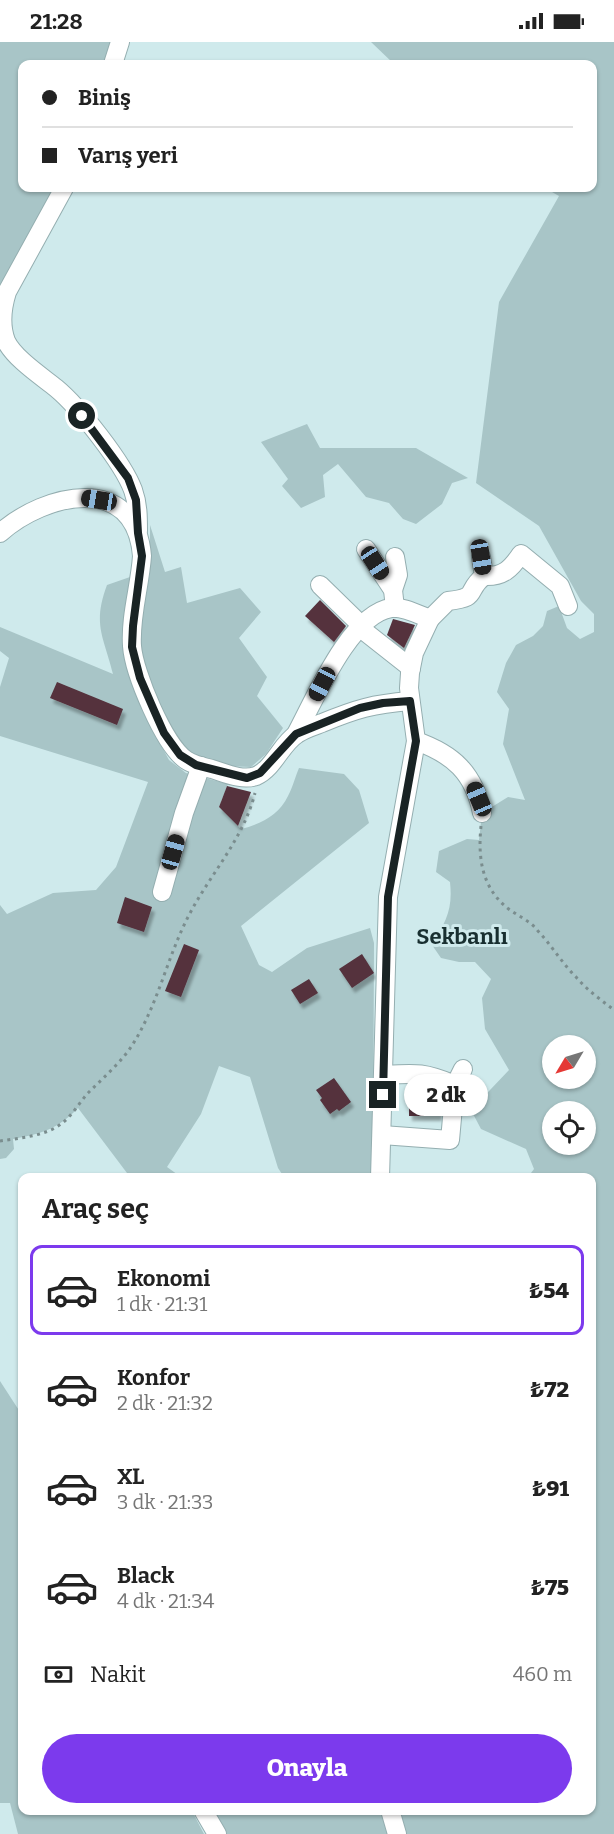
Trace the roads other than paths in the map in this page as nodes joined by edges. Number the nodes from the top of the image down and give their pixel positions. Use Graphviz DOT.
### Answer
graph roads {
  1 [pos="120,42"];
  2 [pos="114,60"];
  3 [pos="62,192"];
  4 [pos="0,533"];
  5 [pos="138,533"];
  6 [pos="366,549"];
  7 [pos="396,557"];
  8 [pos="481,557"];
  9 [pos="484,576"];
  10 [pos="320,585"];
  11 [pos="394,599"];
  12 [pos="568,606"];
  13 [pos="430,619"];
  14 [pos="360,626"];
  15 [pos="411,668"];
  16 [pos="410,701"];
  17 [pos="296,734"];
  18 [pos="416,741"];
  19 [pos="201,766"];
  20 [pos="482,813"];
  21 [pos="162,892"];
  22 [pos="463,1069"];
  23 [pos="384,1075"];
  24 [pos="454,1085"];
  25 [pos="382,1135"];
  26 [pos="380,1173"];
  27 [pos="206,1815"];
  28 [pos="391,1815"];
  29 [pos="217,1834"];
  30 [pos="397,1834"];
  1 -- 2 [label="street"];
  3 -- 5 [label="street"];
  4 -- 5 [label="street"];
  5 -- 19 [label="street"];
  6 -- 11 [label="street"];
  7 -- 11 [label="street"];
  8 -- 9 [label="street"];
  9 -- 12 [label="street"];
  9 -- 13 [label="street"];
  10 -- 14 [label="street"];
  11 -- 13 [label="street"];
  11 -- 14 [label="street"];
  13 -- 15 [label="street"];
  14 -- 15 [label="street"];
  14 -- 17 [label="street"];
  15 -- 16 [label="street"];
  16 -- 17 [label="street"];
  16 -- 18 [label="street"];
  17 -- 19 [label="street"];
  18 -- 20 [label="street"];
  18 -- 23 [label="street"];
  19 -- 21 [label="street"];
  22 -- 24 [label="street"];
  23 -- 24 [label="street"];
  23 -- 25 [label="street"];
  24 -- 25 [label="street"];
  25 -- 26 [label="street"];
  27 -- 29 [label="street"];
  28 -- 30 [label="street"];
}
